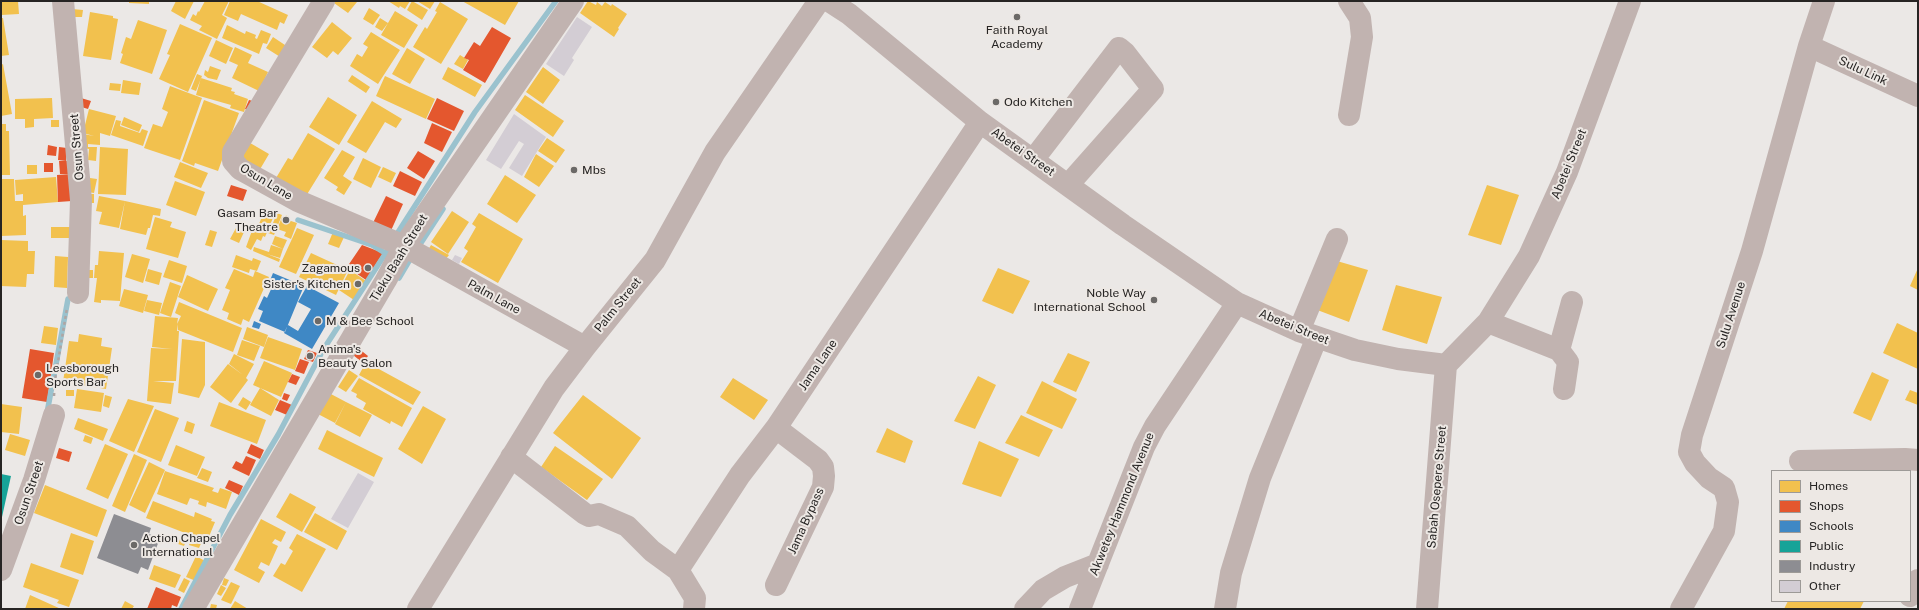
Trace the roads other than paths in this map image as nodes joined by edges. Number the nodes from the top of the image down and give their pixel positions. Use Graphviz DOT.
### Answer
graph roads {
  1 [pos="63,1"];
  2 [pos="324,1"];
  3 [pos="573,1"];
  4 [pos="819,1"];
  5 [pos="829,1"];
  6 [pos="1349,1"];
  7 [pos="1630,1"];
  8 [pos="1824,1"];
  9 [pos="852,7"];
  10 [pos="1809,46"];
  11 [pos="1918,96"];
  12 [pos="1349,115"];
  13 [pos="980,122"];
  14 [pos="1033,160"];
  15 [pos="1068,185"];
  16 [pos="1337,239"];
  17 [pos="404,246"];
  18 [pos="78,292"];
  19 [pos="1572,302"];
  20 [pos="1237,303"];
  21 [pos="1488,322"];
  22 [pos="1308,334"];
  23 [pos="585,347"];
  24 [pos="1559,350"];
  25 [pos="1446,365"];
  26 [pos="1564,389"];
  27 [pos="54,415"];
  28 [pos="776,428"];
  29 [pos="511,457"];
  30 [pos="1918,460"];
  31 [pos="1800,461"];
  32 [pos="1098,564"];
  33 [pos="1,570"];
  34 [pos="678,570"];
  35 [pos="1918,580"];
  36 [pos="776,585"];
  37 [pos="1911,594"];
  38 [pos="193,609"];
  39 [pos="418,609"];
  40 [pos="694,609"];
  41 [pos="1025,609"];
  42 [pos="1080,609"];
  43 [pos="1225,609"];
  44 [pos="1427,609"];
  45 [pos="1681,609"];
  1 -- 18 [label="street, Osun Street"];
  2 -- 17 [label="street, Osun Lane"];
  3 -- 17 [label="street, Tieku Baah Street"];
  4 -- 23 [label="street, Palm Street"];
  5 -- 9 [label="street, Abetei Street"];
  6 -- 12 [label="street"];
  7 -- 21 [label="street, Abetei Street"];
  8 -- 10 [label="street, Sulu Avenue"];
  9 -- 13 [label="street, Abetei Street"];
  10 -- 11 [label="street, Sulu Link"];
  10 -- 45 [label="street, Sulu Avenue"];
  13 -- 14 [label="street, Abetei Street"];
  13 -- 28 [label="street, Jama Lane"];
  14 -- 15 [label="street, Abetei Street"];
  14 -- 15 [label="street"];
  15 -- 20 [label="street, Abetei Street"];
  16 -- 22 [label="street"];
  17 -- 23 [label="street, Palm Lane"];
  17 -- 38 [label="street, Tieku Baah Street"];
  19 -- 24 [label="street"];
  20 -- 22 [label="street, Abetei Street"];
  20 -- 32 [label="street, Akwetey Hammond Avenue"];
  21 -- 24 [label="street"];
  21 -- 25 [label="street, Abetei Street"];
  22 -- 25 [label="street, Abetei Street"];
  22 -- 43 [label="street"];
  23 -- 29 [label="street, Palm Street"];
  24 -- 26 [label="street"];
  25 -- 44 [label="street, Sabah Osepere Street"];
  27 -- 33 [label="street, Osun Street"];
  28 -- 34 [label="street, Jama Lane"];
  28 -- 36 [label="street, Jama Bypass"];
  29 -- 34 [label="street"];
  29 -- 39 [label="street, Palm Street"];
  30 -- 31 [label="street"];
  32 -- 41 [label="street"];
  32 -- 42 [label="street, Akwetey Hammond Avenue"];
  34 -- 40 [label="street"];
  35 -- 37 [label="street"];
}
